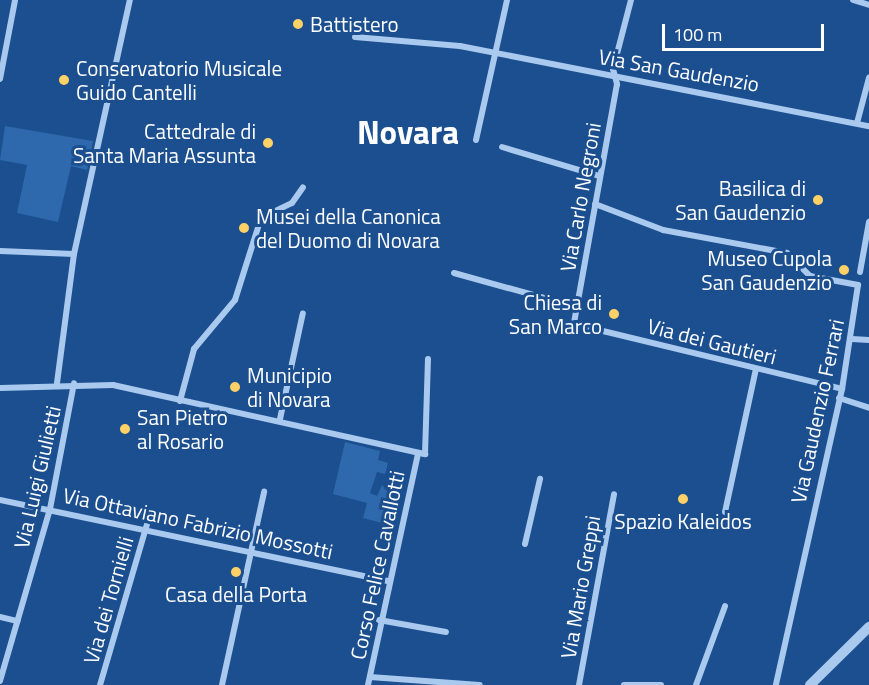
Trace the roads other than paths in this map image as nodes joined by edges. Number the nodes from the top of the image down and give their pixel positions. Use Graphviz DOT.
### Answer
graph roads {
  1 [pos="15,0"];
  2 [pos="130,0"];
  3 [pos="507,0"];
  4 [pos="631,0"];
  5 [pos="853,0"];
  6 [pos="869,4"];
  7 [pos="355,37"];
  8 [pos="495,54"];
  9 [pos="614,75"];
  10 [pos="869,78"];
  11 [pos="0,79"];
  12 [pos="857,123"];
  13 [pos="869,126"];
  14 [pos="476,140"];
  15 [pos="502,147"];
  16 [pos="599,176"];
  17 [pos="303,187"];
  18 [pos="595,204"];
  19 [pos="869,222"];
  20 [pos="0,251"];
  21 [pos="74,254"];
  22 [pos="860,272"];
  23 [pos="454,273"];
  24 [pos="577,307"];
  25 [pos="303,313"];
  26 [pos="574,324"];
  27 [pos="852,339"];
  28 [pos="869,340"];
  29 [pos="428,359"];
  30 [pos="756,369"];
  31 [pos="57,383"];
  32 [pos="75,383"];
  33 [pos="0,388"];
  34 [pos="842,389"];
  35 [pos="839,398"];
  36 [pos="180,401"];
  37 [pos="869,408"];
  38 [pos="280,419"];
  39 [pos="422,453"];
  40 [pos="540,479"];
  41 [pos="264,492"];
  42 [pos="614,494"];
  43 [pos="0,500"];
  44 [pos="50,509"];
  45 [pos="725,512"];
  46 [pos="147,525"];
  47 [pos="525,544"];
  48 [pos="252,549"];
  49 [pos="388,581"];
  50 [pos="725,606"];
  51 [pos="0,617"];
  52 [pos="379,620"];
  53 [pos="18,621"];
  54 [pos="869,627"];
  55 [pos="446,632"];
  56 [pos="370,676"];
  57 [pos="0,681"];
  58 [pos="780,684"];
  59 [pos="100,685"];
  60 [pos="222,685"];
  61 [pos="368,685"];
  62 [pos="480,685"];
  63 [pos="579,685"];
  64 [pos="624,685"];
  65 [pos="661,685"];
  66 [pos="696,685"];
  67 [pos="810,685"];
  1 -- 11 [label="street"];
  2 -- 21 [label="street"];
  3 -- 8 [label="street"];
  4 -- 9 [label="street, Via Carlo Negroni"];
  5 -- 6 [label="street"];
  7 -- 8 [label="street, Via San Gaudenzio"];
  8 -- 9 [label="street, Via San Gaudenzio"];
  8 -- 14 [label="street"];
  9 -- 12 [label="street, Via San Gaudenzio"];
  9 -- 16 [label="street, Via Carlo Negroni"];
  10 -- 12 [label="street"];
  12 -- 13 [label="street, Via San Gaudenzio"];
  15 -- 16 [label="street"];
  16 -- 18 [label="street, Via Carlo Negroni"];
  17 -- 36 [label="street"];
  18 -- 24 [label="street, Via Carlo Negroni"];
  18 -- 27 [label="street, Via Gaudenzio Ferrari"];
  19 -- 22 [label="street"];
  20 -- 21 [label="street"];
  21 -- 31 [label="street"];
  23 -- 24 [label="street"];
  24 -- 26 [label="street, Via Carlo Negroni"];
  25 -- 38 [label="street"];
  26 -- 30 [label="street, Via dei Gautieri"];
  27 -- 28 [label="street"];
  27 -- 34 [label="street, Via Gaudenzio Ferrari"];
  29 -- 39 [label="street, Corso Felice Cavallotti"];
  30 -- 34 [label="street, Via dei Gautieri"];
  30 -- 45 [label="street"];
  31 -- 32 [label="street"];
  31 -- 33 [label="street"];
  32 -- 36 [label="street"];
  32 -- 44 [label="street, Via Luigi Giulietti"];
  34 -- 35 [label="street, Via Gaudenzio Ferrari"];
  35 -- 37 [label="street"];
  35 -- 58 [label="street, Via Gaudenzio Ferrari"];
  36 -- 38 [label="street"];
  38 -- 39 [label="street"];
  39 -- 49 [label="street, Corso Felice Cavallotti"];
  40 -- 47 [label="street"];
  41 -- 48 [label="street"];
  42 -- 63 [label="street, Via Mario Greppi"];
  43 -- 44 [label="street, Via Ottaviano Fabrizio Mossotti"];
  44 -- 46 [label="street, Via Ottaviano Fabrizio Mossotti"];
  44 -- 53 [label="street, Via Luigi Giulietti"];
  46 -- 48 [label="street, Via Ottaviano Fabrizio Mossotti"];
  46 -- 59 [label="street, Via dei Tornielli"];
  48 -- 49 [label="street, Via Ottaviano Fabrizio Mossotti"];
  48 -- 60 [label="street"];
  49 -- 52 [label="street, Corso Felice Cavallotti"];
  50 -- 66 [label="street"];
  51 -- 53 [label="street"];
  52 -- 55 [label="street"];
  52 -- 56 [label="street, Corso Felice Cavallotti"];
  53 -- 57 [label="street, Via Luigi Giulietti"];
  54 -- 67 [label="street"];
  56 -- 61 [label="street, Corso Felice Cavallotti"];
  56 -- 62 [label="street"];
  64 -- 65 [label="street"];
}
